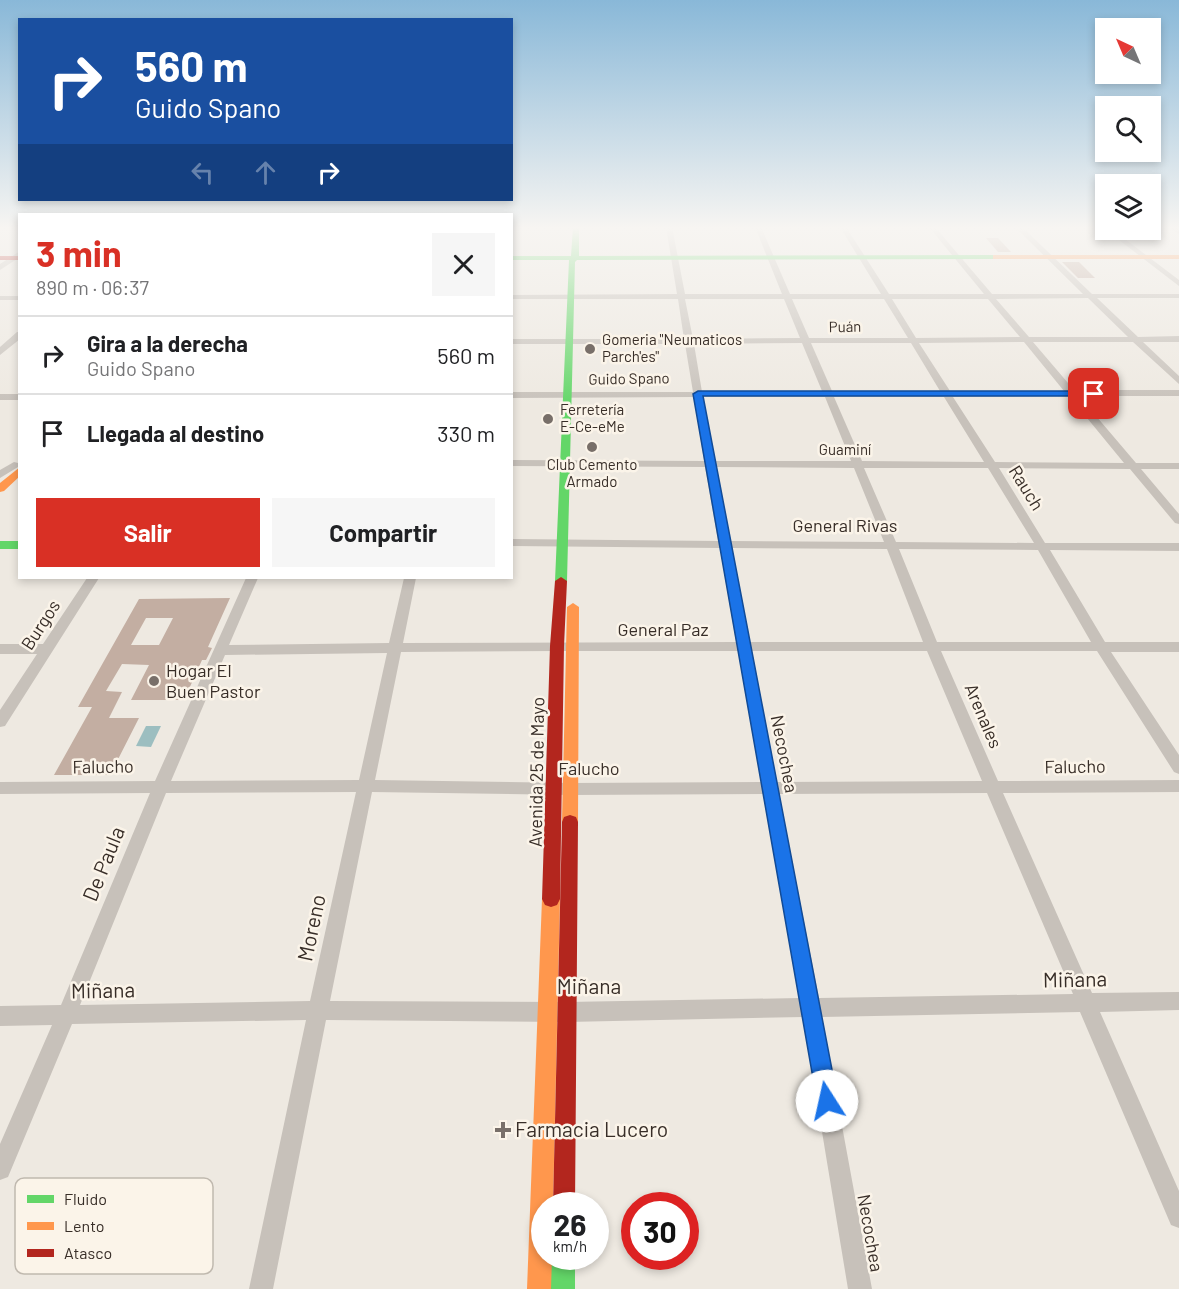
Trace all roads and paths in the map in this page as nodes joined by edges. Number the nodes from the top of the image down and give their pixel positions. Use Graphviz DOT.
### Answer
graph roads {
  1 [pos="573,287"];
  2 [pos="679,287"];
  3 [pos="784,287"];
  4 [pos="881,287"];
  5 [pos="982,287"];
  6 [pos="1082,287"];
  7 [pos="1091,296"];
  8 [pos="1179,296"];
  9 [pos="513,297"];
  10 [pos="681,297"];
  11 [pos="788,297"];
  12 [pos="887,297"];
  13 [pos="991,297"];
  14 [pos="0,298"];
  15 [pos="18,298"];
  16 [pos="574,298"];
  17 [pos="1134,339"];
  18 [pos="1179,339"];
  19 [pos="913,340"];
  20 [pos="1029,340"];
  21 [pos="688,341"];
  22 [pos="806,341"];
  23 [pos="513,342"];
  24 [pos="573,342"];
  25 [pos="0,343"];
  26 [pos="15,343"];
  27 [pos="0,352"];
  28 [pos="1179,381"];
  29 [pos="1179,393"];
  30 [pos="698,394"];
  31 [pos="946,394"];
  32 [pos="1072,394"];
  33 [pos="513,395"];
  34 [pos="573,395"];
  35 [pos="828,395"];
  36 [pos="0,397"];
  37 [pos="18,397"];
  38 [pos="513,463"];
  39 [pos="570,463"];
  40 [pos="710,464"];
  41 [pos="858,465"];
  42 [pos="991,465"];
  43 [pos="1133,465"];
  44 [pos="1179,466"];
  45 [pos="1179,521"];
  46 [pos="513,543"];
  47 [pos="569,543"];
  48 [pos="725,544"];
  49 [pos="891,544"];
  50 [pos="0,545"];
  51 [pos="18,545"];
  52 [pos="1041,545"];
  53 [pos="1179,547"];
  54 [pos="92,579"];
  55 [pos="252,579"];
  56 [pos="410,579"];
  57 [pos="557,646"];
  58 [pos="394,647"];
  59 [pos="932,647"];
  60 [pos="1101,647"];
  61 [pos="1179,647"];
  62 [pos="572,648"];
  63 [pos="744,648"];
  64 [pos="0,649"];
  65 [pos="47,649"];
  66 [pos="220,650"];
  67 [pos="0,722"];
  68 [pos="1179,768"];
  69 [pos="160,786"];
  70 [pos="365,786"];
  71 [pos="770,786"];
  72 [pos="1179,786"];
  73 [pos="0,788"];
  74 [pos="993,788"];
  75 [pos="563,789"];
  76 [pos="1179,1001"];
  77 [pos="1086,1004"];
  78 [pos="811,1007"];
  79 [pos="318,1010"];
  80 [pos="558,1012"];
  81 [pos="0,1016"];
  82 [pos="66,1016"];
  83 [pos="8,1132"];
  84 [pos="0,1169"];
  85 [pos="564,1192"];
  86 [pos="1179,1217"];
  87 [pos="563,1270"];
  88 [pos="261,1289"];
  89 [pos="539,1289"];
  90 [pos="563,1289"];
  91 [pos="860,1289"];
  1 -- 16 [label="main road, Avenida 25 de Mayo"];
  2 -- 10 [label="street, Necochea"];
  3 -- 11 [label="street, Arenales"];
  4 -- 12 [label="street, Rauch"];
  5 -- 13 [label="street"];
  6 -- 7 [label="street"];
  7 -- 8 [label="street"];
  7 -- 13 [label="street"];
  7 -- 17 [label="street"];
  9 -- 16 [label="street"];
  10 -- 11 [label="street"];
  10 -- 16 [label="street"];
  10 -- 21 [label="street, Necochea"];
  11 -- 12 [label="street"];
  11 -- 22 [label="street, Arenales"];
  12 -- 13 [label="street"];
  12 -- 19 [label="street, Rauch"];
  13 -- 20 [label="street"];
  14 -- 15 [label="street"];
  16 -- 24 [label="main road, Avenida 25 de Mayo"];
  17 -- 18 [label="street, Puán"];
  17 -- 20 [label="street, Puán"];
  17 -- 28 [label="street"];
  19 -- 20 [label="street, Puán"];
  19 -- 22 [label="street, Puán"];
  19 -- 31 [label="street, Rauch"];
  20 -- 32 [label="street"];
  21 -- 22 [label="street, Puán"];
  21 -- 24 [label="street, Puán"];
  21 -- 30 [label="street, Necochea"];
  22 -- 35 [label="street, Arenales"];
  23 -- 24 [label="street, Puán"];
  24 -- 34 [label="main road, Avenida 25 de Mayo"];
  25 -- 26 [label="street"];
  26 -- 27 [label="street"];
  29 -- 32 [label="street, Guido Spano"];
  30 -- 34 [label="street, Guido Spano"];
  30 -- 35 [label="street, Guido Spano"];
  30 -- 40 [label="street, Necochea"];
  31 -- 32 [label="street, Guido Spano"];
  31 -- 35 [label="street, Guido Spano"];
  31 -- 42 [label="street, Rauch"];
  32 -- 43 [label="street"];
  33 -- 34 [label="street, Guido Spano"];
  34 -- 39 [label="main road, Avenida 25 de Mayo"];
  35 -- 41 [label="street, Arenales"];
  36 -- 37 [label="street"];
  38 -- 39 [label="street, Guaminí"];
  39 -- 40 [label="street, Guaminí"];
  39 -- 47 [label="main road, Avenida 25 de Mayo"];
  40 -- 41 [label="street, Guaminí"];
  40 -- 48 [label="street, Necochea"];
  41 -- 42 [label="street, Guaminí"];
  41 -- 49 [label="street, Arenales"];
  42 -- 43 [label="street, Guaminí"];
  42 -- 52 [label="street, Rauch"];
  43 -- 44 [label="street, Guaminí"];
  43 -- 45 [label="street"];
  46 -- 47 [label="street, General Rivas"];
  47 -- 48 [label="street, General Rivas"];
  47 -- 57 [label="main road, Avenida 25 de Mayo"];
  47 -- 62 [label="main road, Avenida 25 de Mayo"];
  48 -- 49 [label="street, General Rivas"];
  48 -- 63 [label="street, Necochea"];
  49 -- 52 [label="street, General Rivas"];
  49 -- 59 [label="street, Arenales"];
  50 -- 51 [label="main road"];
  52 -- 53 [label="street, General Rivas"];
  52 -- 60 [label="street, Rauch"];
  54 -- 65 [label="street, Burgos"];
  55 -- 66 [label="street, De Paula"];
  56 -- 58 [label="street, Moreno"];
  57 -- 58 [label="street, General Paz"];
  57 -- 62 [label="street, General Paz"];
  57 -- 75 [label="main road, Avenida 25 de Mayo"];
  58 -- 66 [label="street, General Paz"];
  58 -- 70 [label="street, Moreno"];
  59 -- 60 [label="street, General Paz"];
  59 -- 63 [label="street, General Paz"];
  59 -- 74 [label="street, Arenales"];
  60 -- 61 [label="street, General Paz"];
  60 -- 68 [label="street, Rauch"];
  62 -- 63 [label="street, General Paz"];
  62 -- 75 [label="main road, Avenida 25 de Mayo"];
  63 -- 71 [label="street, Necochea"];
  64 -- 65 [label="street"];
  65 -- 67 [label="street, Burgos"];
  66 -- 69 [label="street, De Paula"];
  69 -- 70 [label="street, Falucho"];
  69 -- 73 [label="street, Falucho"];
  69 -- 82 [label="street, De Paula"];
  70 -- 75 [label="street, Falucho"];
  70 -- 79 [label="street, Moreno"];
  71 -- 74 [label="street, Falucho"];
  71 -- 75 [label="street, Falucho"];
  71 -- 78 [label="street, Necochea"];
  72 -- 74 [label="street, Falucho"];
  74 -- 77 [label="street, Arenales"];
  75 -- 80 [label="main road, Avenida 25 de Mayo"];
  76 -- 77 [label="street, Miñana"];
  77 -- 78 [label="street, Miñana"];
  77 -- 86 [label="street, Arenales"];
  78 -- 80 [label="street, Miñana"];
  78 -- 91 [label="street, Necochea"];
  79 -- 80 [label="street, Miñana"];
  79 -- 82 [label="street, Miñana"];
  79 -- 88 [label="street, Moreno"];
  80 -- 85 [label="main road, Avenida 25 de Mayo"];
  80 -- 89 [label="main road, Avenida 25 de Mayo"];
  81 -- 82 [label="street, Miñana"];
  82 -- 83 [label="street, De Paula"];
  83 -- 84 [label="street, De Paula"];
  87 -- 90 [label="main road"];
}
